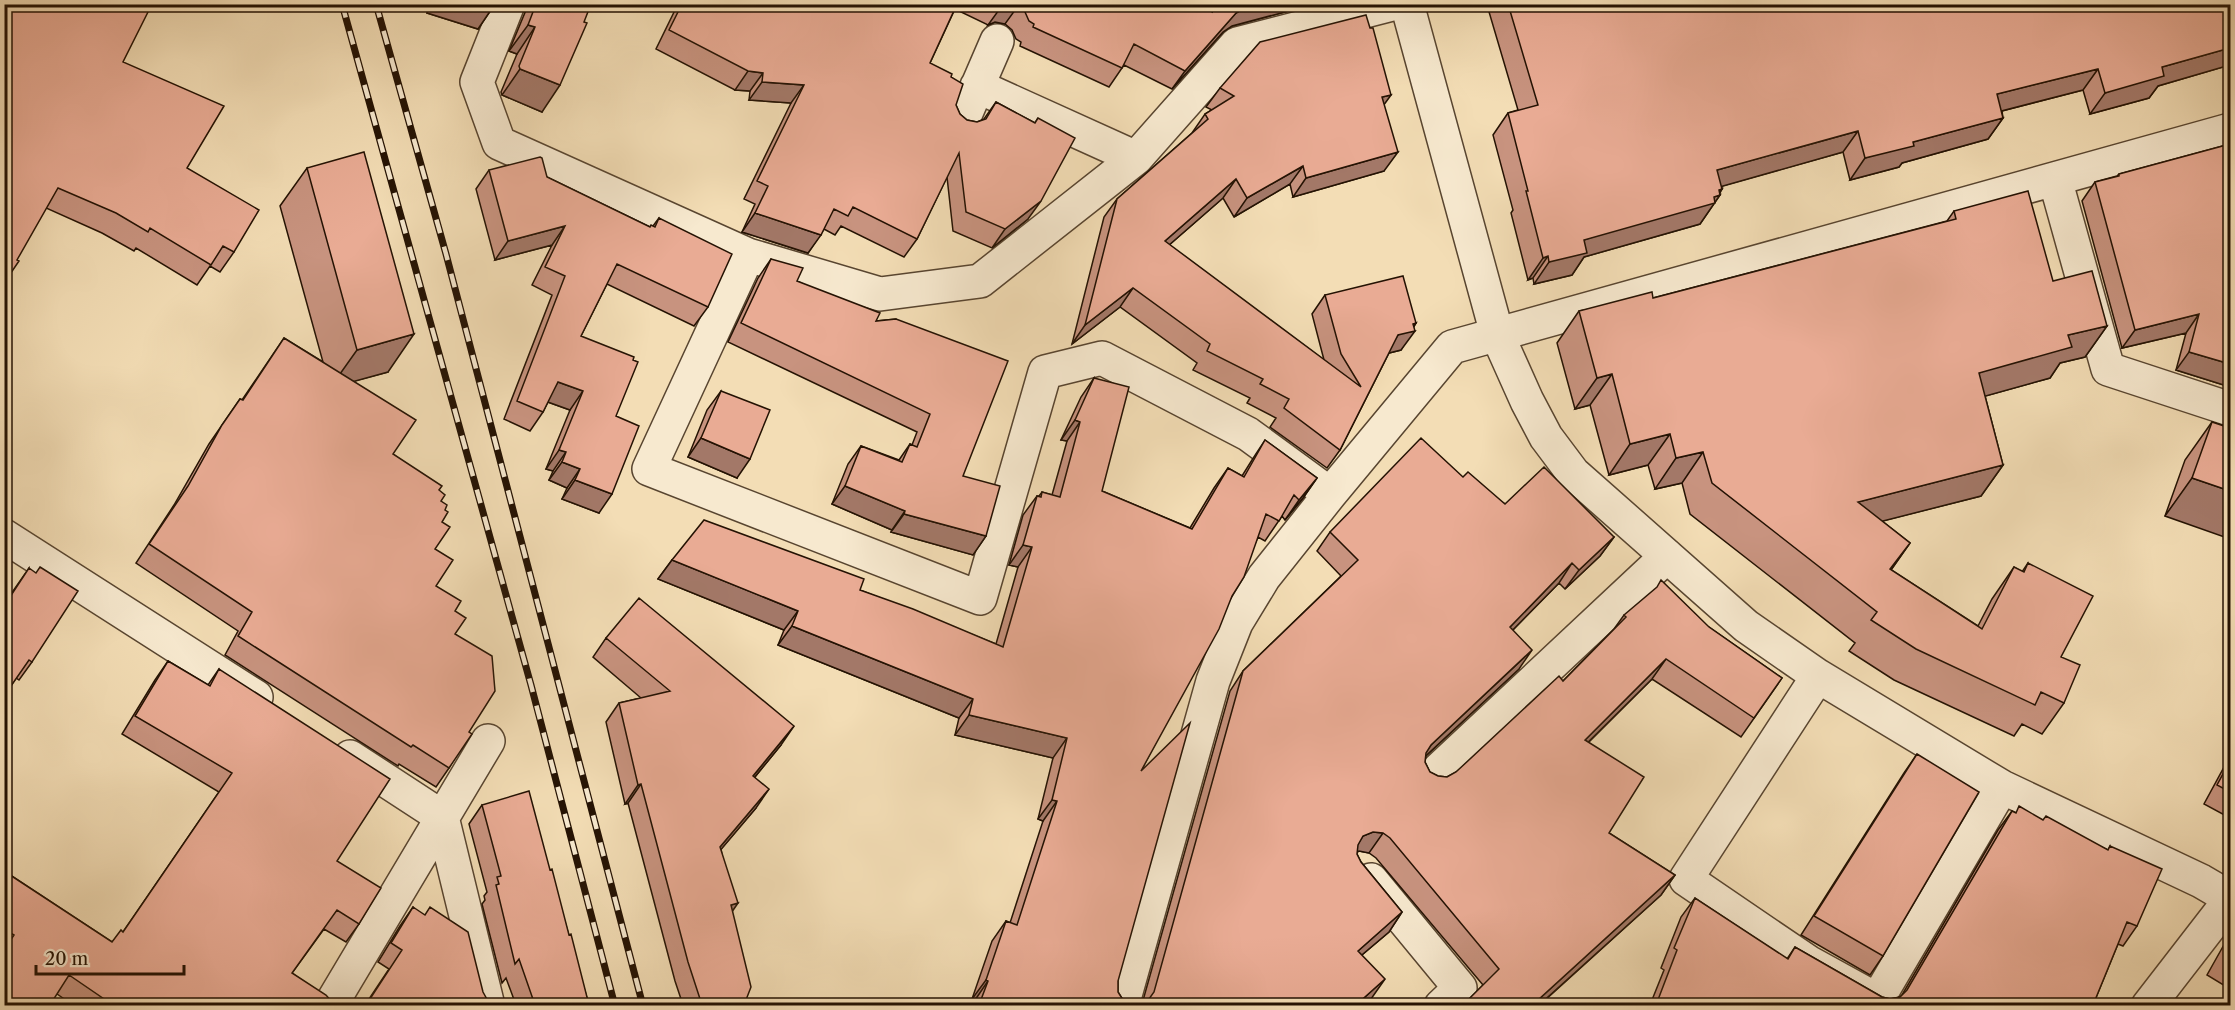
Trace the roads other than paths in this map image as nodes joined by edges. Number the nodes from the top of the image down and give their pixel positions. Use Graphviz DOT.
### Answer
graph roads {
  1 [pos="508,4"];
  2 [pos="1392,4"];
  3 [pos="1407,4"];
  4 [pos="997,41"];
  5 [pos="977,86"];
  6 [pos="962,122"];
  7 [pos="2230,130"];
  8 [pos="1136,158"];
  9 [pos="2055,179"];
  10 [pos="748,255"];
  11 [pos="1497,334"];
  12 [pos="2230,409"];
  13 [pos="1330,494"];
  14 [pos="4,536"];
  15 [pos="1667,556"];
  16 [pos="1818,676"];
  17 [pos="283,715"];
  18 [pos="323,740"];
  19 [pos="488,741"];
  20 [pos="1430,778"];
  21 [pos="2002,787"];
  22 [pos="442,817"];
  23 [pos="1362,870"];
  24 [pos="2230,899"];
  25 [pos="330,1005"];
  26 [pos="488,1005"];
  27 [pos="1122,1005"];
  28 [pos="1441,1005"];
  29 [pos="2148,1005"];
  1 -- 10 [label="street"];
  2 -- 8 [label="street"];
  3 -- 11 [label="street"];
  4 -- 5 [label="street"];
  5 -- 6 [label="street"];
  5 -- 8 [label="street"];
  7 -- 9 [label="street"];
  8 -- 10 [label="street"];
  9 -- 11 [label="street"];
  9 -- 12 [label="street"];
  10 -- 13 [label="street"];
  11 -- 13 [label="street"];
  11 -- 15 [label="street"];
  13 -- 27 [label="street"];
  14 -- 17 [label="street"];
  15 -- 16 [label="street"];
  15 -- 20 [label="street"];
  16 -- 21 [label="street"];
  16 -- 21 [label="street"];
  18 -- 22 [label="street"];
  19 -- 22 [label="street"];
  21 -- 24 [label="street"];
  22 -- 25 [label="street"];
  22 -- 26 [label="street"];
  23 -- 28 [label="street"];
  24 -- 29 [label="street"];
}
